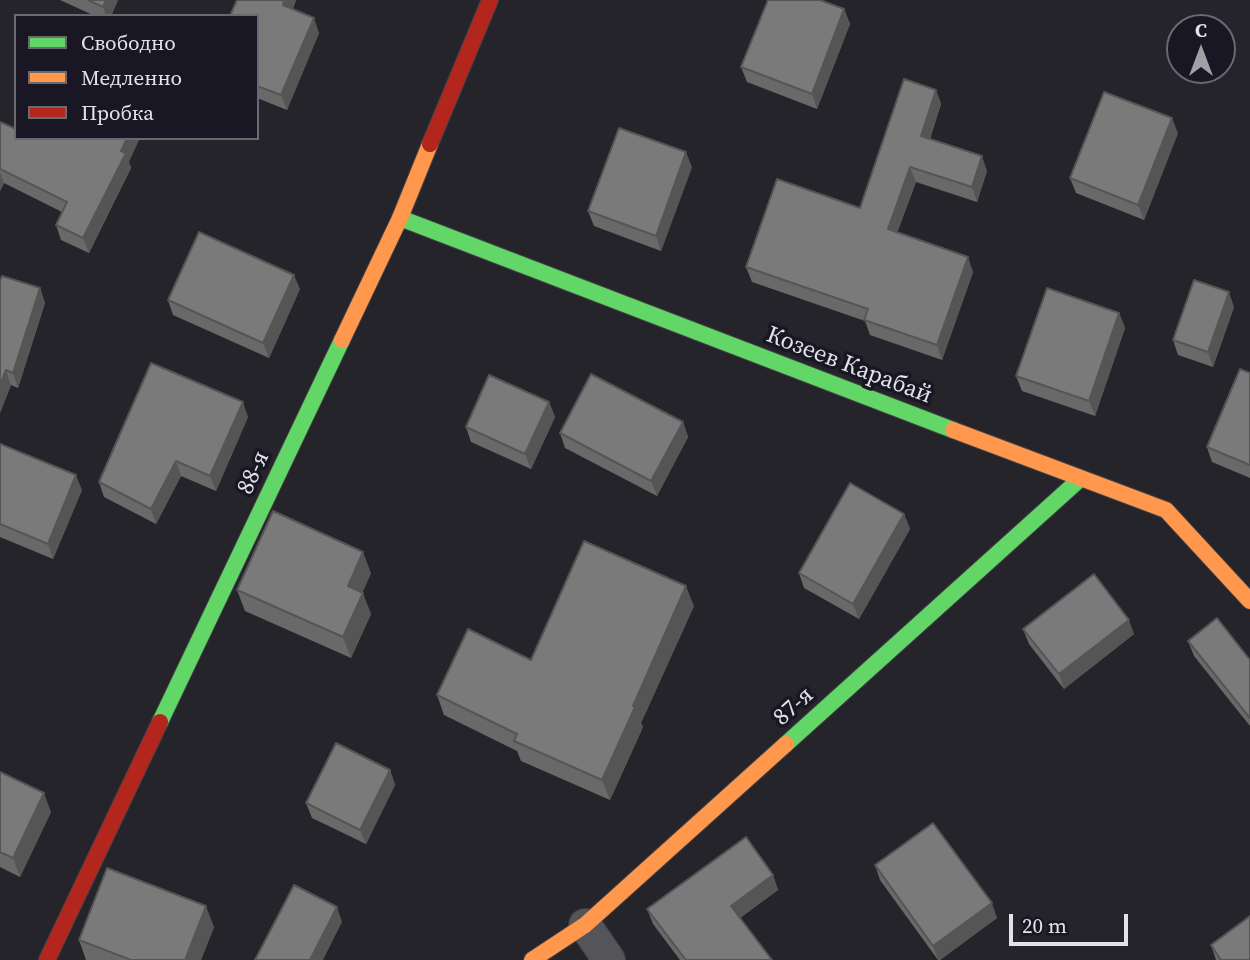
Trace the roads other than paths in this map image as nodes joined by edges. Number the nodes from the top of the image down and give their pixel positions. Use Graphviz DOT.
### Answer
graph roads {
  1 [pos="490,0"];
  2 [pos="400,218"];
  3 [pos="1080,479"];
  4 [pos="1250,601"];
  5 [pos="585,925"];
  6 [pos="47,960"];
  7 [pos="532,960"];
  8 [pos="610,960"];
  1 -- 2 [label="street, 88-я"];
  2 -- 3 [label="street, Козеев Карабай"];
  2 -- 6 [label="street, 88-я"];
  3 -- 4 [label="street, Козеев Карабай"];
  3 -- 5 [label="street, 87-я"];
  5 -- 7 [label="street, 87-я"];
  5 -- 8 [label="street"];
}
